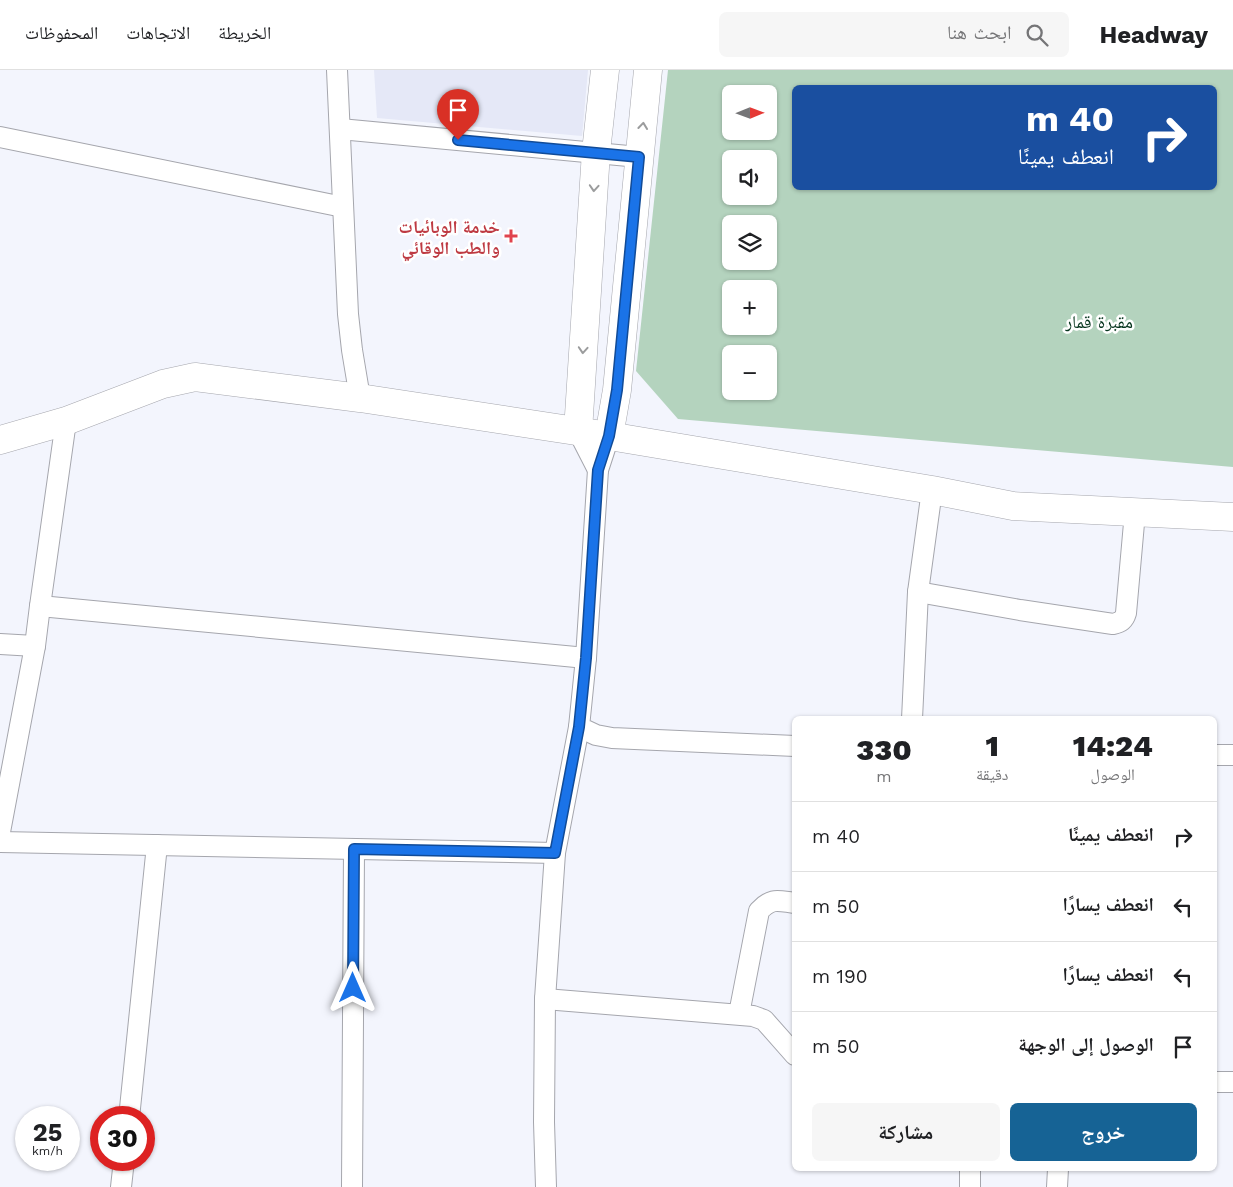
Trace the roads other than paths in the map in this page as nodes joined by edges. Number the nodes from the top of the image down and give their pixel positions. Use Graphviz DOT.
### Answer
graph roads {
  1 [pos="337,70"];
  2 [pos="605,70"];
  3 [pos="648,70"];
  4 [pos="340,129"];
  5 [pos="0,137"];
  6 [pos="596,152"];
  7 [pos="639,157"];
  8 [pos="343,207"];
  9 [pos="360,398"];
  10 [pos="66,421"];
  11 [pos="578,431"];
  12 [pos="609,436"];
  13 [pos="0,440"];
  14 [pos="598,470"];
  15 [pos="932,490"];
  16 [pos="1135,512"];
  17 [pos="1233,517"];
  18 [pos="918,592"];
  19 [pos="40,606"];
  20 [pos="0,644"];
  21 [pos="35,646"];
  22 [pos="586,658"];
  23 [pos="912,716"];
  24 [pos="579,727"];
  25 [pos="792,746"];
  26 [pos="1217,755"];
  27 [pos="1233,755"];
  28 [pos="0,832"];
  29 [pos="0,842"];
  30 [pos="157,845"];
  31 [pos="354,849"];
  32 [pos="555,853"];
  33 [pos="792,903"];
  34 [pos="545,999"];
  35 [pos="739,1014"];
  36 [pos="792,1052"];
  37 [pos="1217,1082"];
  38 [pos="1233,1082"];
  39 [pos="130,1106"];
  40 [pos="123,1171"];
  41 [pos="970,1171"];
  42 [pos="1058,1171"];
  43 [pos="121,1187"];
  44 [pos="352,1187"];
  45 [pos="546,1187"];
  46 [pos="970,1187"];
  47 [pos="1057,1187"];
  1 -- 4 [label="street"];
  2 -- 6 [label="street"];
  7 -- 3 [label="street, one-way"];
  4 -- 6 [label="street"];
  4 -- 8 [label="street"];
  5 -- 8 [label="street"];
  6 -- 7 [label="street"];
  6 -- 11 [label="street, one-way"];
  7 -- 12 [label="street"];
  8 -- 9 [label="street"];
  9 -- 10 [label="street"];
  9 -- 11 [label="street"];
  10 -- 13 [label="street"];
  10 -- 19 [label="street"];
  11 -- 12 [label="street"];
  11 -- 14 [label="street"];
  12 -- 14 [label="street"];
  12 -- 15 [label="street"];
  14 -- 22 [label="street"];
  15 -- 16 [label="street"];
  15 -- 18 [label="street"];
  16 -- 17 [label="street"];
  16 -- 18 [label="street"];
  18 -- 23 [label="street"];
  19 -- 21 [label="street"];
  19 -- 22 [label="street"];
  20 -- 21 [label="street"];
  21 -- 28 [label="street"];
  22 -- 24 [label="street"];
  24 -- 25 [label="street"];
  24 -- 32 [label="street"];
  26 -- 27 [label="street"];
  29 -- 30 [label="street"];
  30 -- 31 [label="street"];
  30 -- 39 [label="street"];
  31 -- 32 [label="street"];
  31 -- 44 [label="street"];
  32 -- 34 [label="street"];
  33 -- 35 [label="street"];
  34 -- 35 [label="street"];
  34 -- 45 [label="street"];
  35 -- 36 [label="street"];
  37 -- 38 [label="street"];
  40 -- 43 [label="street"];
  41 -- 46 [label="street"];
  42 -- 47 [label="street"];
}
